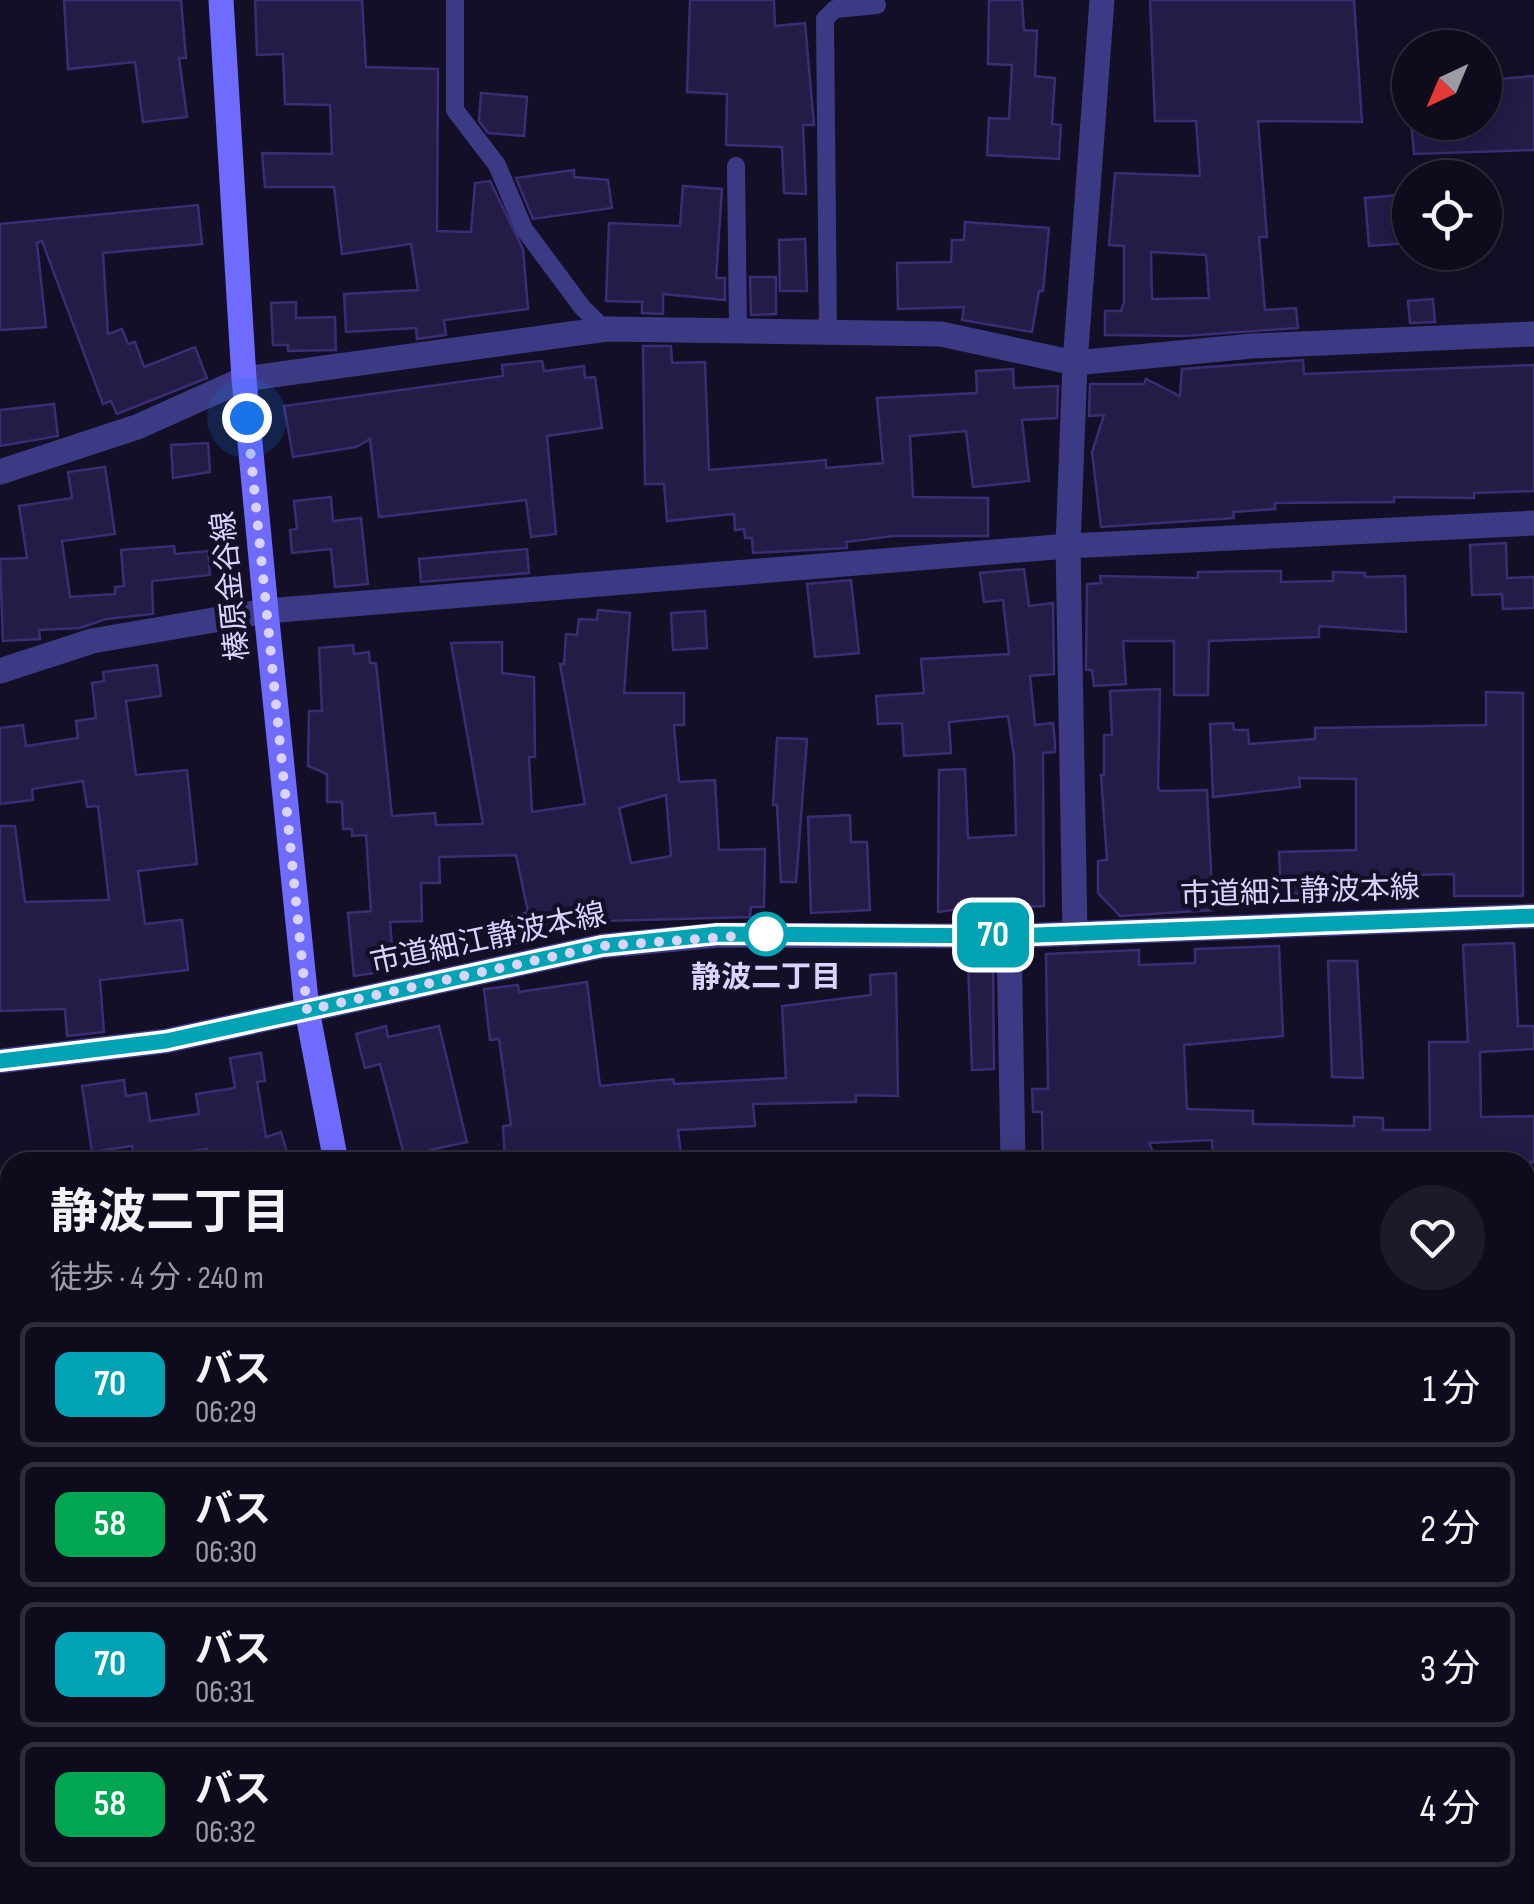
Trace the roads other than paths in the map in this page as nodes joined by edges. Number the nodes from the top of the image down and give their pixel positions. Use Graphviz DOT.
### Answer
graph roads {
  1 [pos="221,0"];
  2 [pos="455,0"];
  3 [pos="1102,0"];
  4 [pos="877,5"];
  5 [pos="736,166"];
  6 [pos="605,330"];
  7 [pos="738,331"];
  8 [pos="828,332"];
  9 [pos="1534,334"];
  10 [pos="1075,363"];
  11 [pos="244,379"];
  12 [pos="0,472"];
  13 [pos="1534,523"];
  14 [pos="1068,546"];
  15 [pos="266,612"];
  16 [pos="0,672"];
  17 [pos="1534,916"];
  18 [pos="1075,934"];
  19 [pos="1010,936"];
  20 [pos="307,1010"];
  21 [pos="0,1061"];
  22 [pos="334,1152"];
  23 [pos="1013,1152"];
  1 -- 11 [label="main road, 榛原金谷線"];
  2 -- 6 [label="lane"];
  3 -- 10 [label="street"];
  4 -- 8 [label="lane"];
  5 -- 7 [label="lane"];
  6 -- 7 [label="street"];
  6 -- 11 [label="street"];
  7 -- 8 [label="street"];
  8 -- 10 [label="street"];
  9 -- 10 [label="street"];
  10 -- 14 [label="street"];
  11 -- 12 [label="street"];
  11 -- 15 [label="main road, 榛原金谷線"];
  13 -- 14 [label="street"];
  14 -- 15 [label="street"];
  14 -- 18 [label="street"];
  15 -- 16 [label="street"];
  15 -- 20 [label="main road, 榛原金谷線"];
  17 -- 18 [label="street, 市道細江静波本線"];
  18 -- 19 [label="street, 市道細江静波本線"];
  19 -- 20 [label="street, 市道細江静波本線"];
  19 -- 23 [label="street"];
  20 -- 21 [label="street, 市道細江静波本線"];
  20 -- 22 [label="main road, 榛原金谷線"];
}
